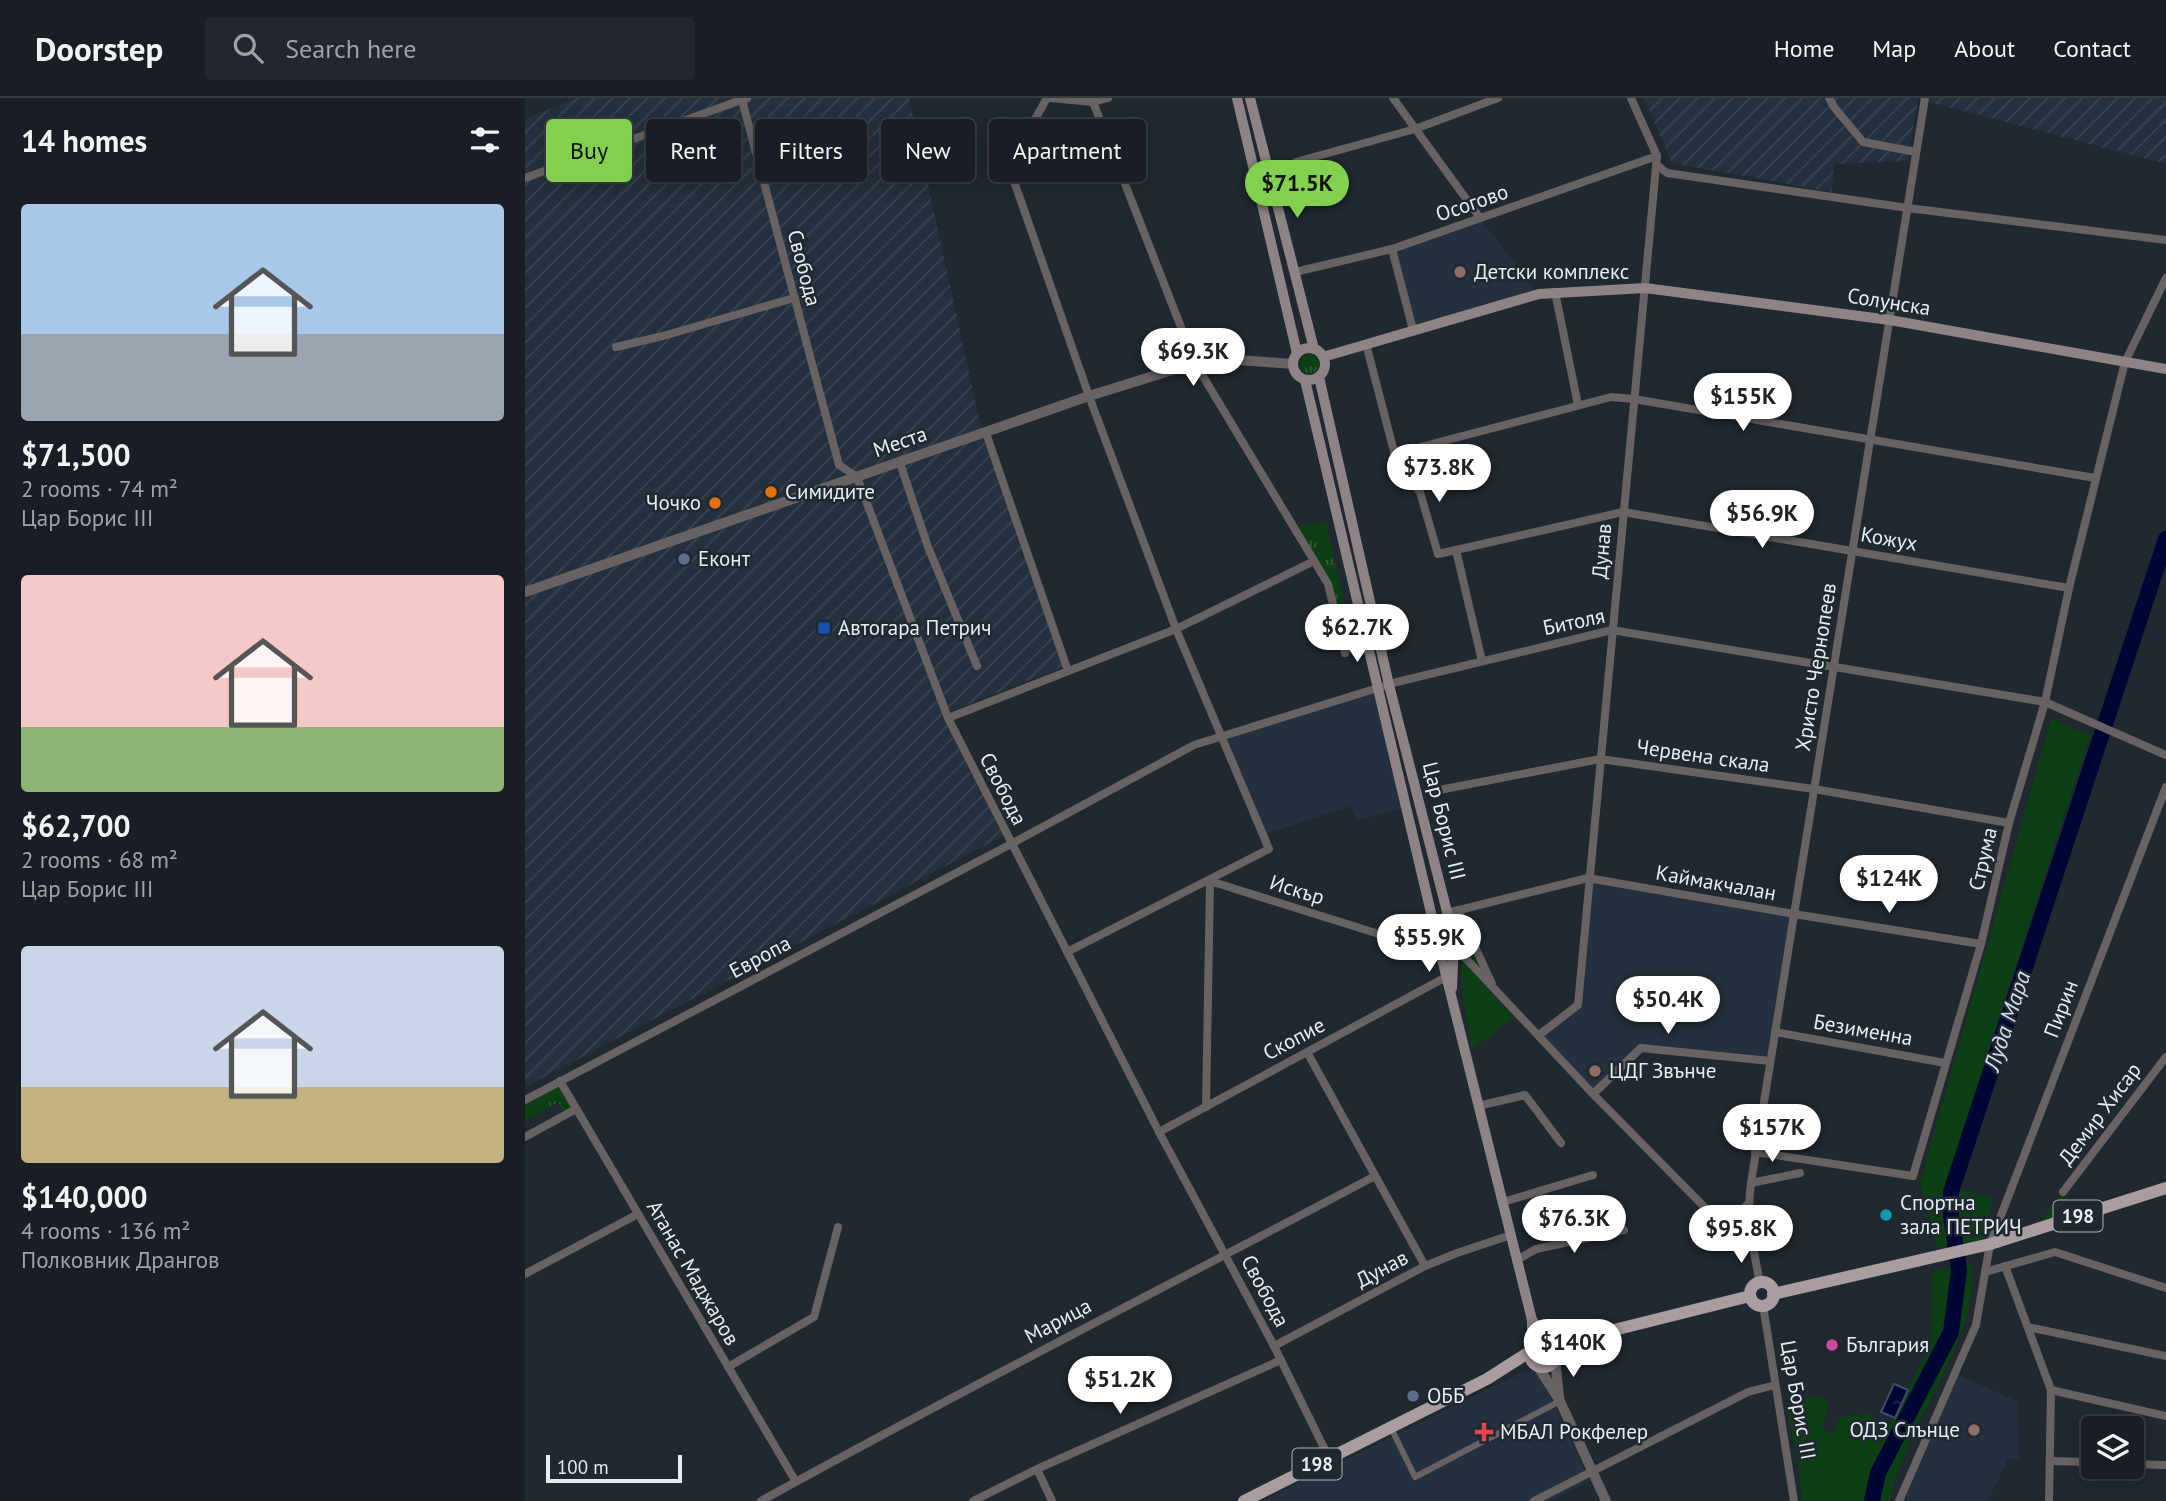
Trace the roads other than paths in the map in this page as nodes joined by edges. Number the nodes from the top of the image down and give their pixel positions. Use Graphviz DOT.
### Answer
graph roads {
  1 [pos="1049,98"];
  2 [pos="1108,98"];
  3 [pos="1237,98"];
  4 [pos="1250,98"];
  5 [pos="1393,98"];
  6 [pos="1499,98"];
  7 [pos="1631,98"];
  8 [pos="1829,98"];
  9 [pos="1925,98"];
  10 [pos="745,99"];
  11 [pos="1093,102"];
  12 [pos="1415,129"];
  13 [pos="1916,152"];
  14 [pos="1657,161"];
  15 [pos="1296,162"];
  16 [pos="525,178"];
  17 [pos="1908,208"];
  18 [pos="1480,218"];
  19 [pos="2166,240"];
  20 [pos="1392,249"];
  21 [pos="1295,272"];
  22 [pos="2166,278"];
  23 [pos="1645,288"];
  24 [pos="1555,292"];
  25 [pos="794,298"];
  26 [pos="1890,320"];
  27 [pos="1413,330"];
  28 [pos="1366,344"];
  29 [pos="616,346"];
  30 [pos="1314,349"];
  31 [pos="1324,357"];
  32 [pos="1295,358"];
  33 [pos="2125,362"];
  34 [pos="1195,363"];
  35 [pos="2166,369"];
  36 [pos="1319,377"];
  37 [pos="1305,380"];
  38 [pos="1089,396"];
  39 [pos="1634,399"];
  40 [pos="1578,405"];
  41 [pos="986,433"];
  42 [pos="1870,441"];
  43 [pos="1394,454"];
  44 [pos="900,463"];
  45 [pos="857,477"];
  46 [pos="2095,478"];
  47 [pos="1623,512"];
  48 [pos="1456,550"];
  49 [pos="1853,551"];
  50 [pos="1314,561"];
  51 [pos="2069,588"];
  52 [pos="525,592"];
  53 [pos="1176,629"];
  54 [pos="1612,630"];
  55 [pos="1345,653"];
  56 [pos="1482,661"];
  57 [pos="977,667"];
  58 [pos="1834,667"];
  59 [pos="1068,671"];
  60 [pos="1383,686"];
  61 [pos="2045,702"];
  62 [pos="948,718"];
  63 [pos="1219,736"];
  64 [pos="2166,755"];
  65 [pos="1600,759"];
  66 [pos="2166,787"];
  67 [pos="1814,789"];
  68 [pos="1434,791"];
  69 [pos="2010,823"];
  70 [pos="1011,844"];
  71 [pos="1588,878"];
  72 [pos="1210,881"];
  73 [pos="1453,911"];
  74 [pos="1794,915"];
  75 [pos="1438,942"];
  76 [pos="1455,943"];
  77 [pos="1981,943"];
  78 [pos="1414,945"];
  79 [pos="1067,952"];
  80 [pos="1446,977"];
  81 [pos="1495,989"];
  82 [pos="1451,998"];
  83 [pos="1775,1032"];
  84 [pos="1539,1035"];
  85 [pos="1307,1052"];
  86 [pos="2166,1057"];
  87 [pos="1770,1061"];
  88 [pos="1945,1063"];
  89 [pos="560,1081"];
  90 [pos="1593,1094"];
  91 [pos="525,1100"];
  92 [pos="1478,1106"];
  93 [pos="1206,1107"];
  94 [pos="576,1109"];
  95 [pos="1159,1132"];
  96 [pos="525,1137"];
  97 [pos="1562,1143"];
  98 [pos="1755,1152"];
  99 [pos="1800,1173"];
  100 [pos="1593,1175"];
  101 [pos="1375,1176"];
  102 [pos="1751,1183"];
  103 [pos="2166,1188"];
  104 [pos="2063,1192"];
  105 [pos="1503,1202"];
  106 [pos="1748,1204"];
  107 [pos="638,1214"];
  108 [pos="1718,1220"];
  109 [pos="838,1227"];
  110 [pos="1624,1230"];
  111 [pos="1511,1235"];
  112 [pos="1751,1242"];
  113 [pos="1990,1244"];
  114 [pos="1226,1255"];
  115 [pos="1517,1259"];
  116 [pos="1425,1266"];
  117 [pos="2005,1266"];
  118 [pos="1985,1272"];
  119 [pos="525,1274"];
  120 [pos="1760,1283"];
  121 [pos="2166,1288"];
  122 [pos="1773,1294"];
  123 [pos="1750,1296"];
  124 [pos="1763,1306"];
  125 [pos="1532,1320"];
  126 [pos="2028,1327"];
  127 [pos="1274,1346"];
  128 [pos="1552,1350"];
  129 [pos="1534,1356"];
  130 [pos="2166,1356"];
  131 [pos="1281,1360"];
  132 [pos="728,1367"];
  133 [pos="1775,1385"];
  134 [pos="2051,1390"];
  135 [pos="1560,1401"];
  136 [pos="2166,1416"];
  137 [pos="1391,1427"];
  138 [pos="1329,1458"];
  139 [pos="2050,1461"];
  140 [pos="2081,1462"];
  141 [pos="2144,1464"];
  142 [pos="2166,1465"];
  143 [pos="1037,1469"];
  144 [pos="1591,1472"];
  145 [pos="796,1482"];
  146 [pos="761,1501"];
  147 [pos="973,1501"];
  148 [pos="1052,1501"];
  149 [pos="1244,1501"];
  150 [pos="1534,1501"];
  151 [pos="1606,1501"];
  152 [pos="1793,1501"];
  153 [pos="1899,1501"];
  154 [pos="2049,1501"];
  1 -- 11 [label="street"];
  1 -- 38 [label="street"];
  2 -- 11 [label="street"];
  3 -- 32 [label="main road"];
  4 -- 21 [label="main road"];
  5 -- 12 [label="street"];
  6 -- 12 [label="street"];
  7 -- 14 [label="street, Дунав"];
  8 -- 13 [label="street"];
  9 -- 13 [label="street, Христо Чернопеев"];
  10 -- 16 [label="street"];
  10 -- 25 [label="street, Свобода"];
  11 -- 34 [label="street"];
  12 -- 15 [label="street"];
  12 -- 18 [label="street"];
  13 -- 17 [label="street, Христо Чернопеев"];
  14 -- 17 [label="street"];
  14 -- 18 [label="street, Осогово"];
  14 -- 23 [label="street, Дунав"];
  17 -- 19 [label="street"];
  17 -- 26 [label="street, Христо Чернопеев"];
  18 -- 20 [label="street, Осогово"];
  20 -- 21 [label="street, Осогово"];
  20 -- 27 [label="street"];
  21 -- 30 [label="main road"];
  22 -- 33 [label="street, Струма"];
  23 -- 24 [label="main road"];
  23 -- 26 [label="main road, Солунска"];
  23 -- 39 [label="street, Дунав"];
  24 -- 27 [label="main road"];
  24 -- 40 [label="street"];
  25 -- 29 [label="street"];
  25 -- 45 [label="street, Свобода"];
  26 -- 33 [label="main road, Солунска"];
  26 -- 42 [label="street, Христо Чернопеев"];
  27 -- 28 [label="main road"];
  28 -- 31 [label="main road"];
  28 -- 43 [label="street"];
  30 -- 31 [label="main road"];
  30 -- 32 [label="main road"];
  31 -- 36 [label="main road"];
  32 -- 34 [label="street, Места"];
  32 -- 37 [label="main road"];
  33 -- 35 [label="main road, Солунска"];
  33 -- 46 [label="street, Струма"];
  34 -- 38 [label="street, Места"];
  34 -- 50 [label="street"];
  36 -- 37 [label="main road"];
  36 -- 60 [label="main road, Цар Борис III"];
  37 -- 60 [label="main road, Цар Борис III"];
  38 -- 41 [label="street, Места"];
  38 -- 53 [label="street"];
  39 -- 40 [label="street"];
  39 -- 42 [label="street"];
  39 -- 47 [label="street, Дунав"];
  40 -- 43 [label="street"];
  41 -- 44 [label="street, Места"];
  41 -- 59 [label="street"];
  42 -- 46 [label="street"];
  42 -- 49 [label="street, Христо Чернопеев"];
  43 -- 48 [label="street"];
  44 -- 45 [label="street, Места"];
  44 -- 57 [label="street"];
  45 -- 52 [label="street, Места"];
  45 -- 62 [label="street, Свобода"];
  46 -- 51 [label="street, Струма"];
  47 -- 48 [label="street, Кожух"];
  47 -- 49 [label="street, Кожух"];
  47 -- 54 [label="street, Дунав"];
  48 -- 56 [label="street"];
  49 -- 51 [label="street, Кожух"];
  49 -- 58 [label="street, Христо Чернопеев"];
  50 -- 53 [label="street"];
  50 -- 55 [label="street"];
  51 -- 61 [label="street, Струма"];
  53 -- 59 [label="street"];
  53 -- 63 [label="street"];
  54 -- 56 [label="street, Битоля"];
  54 -- 58 [label="street, Битоля"];
  54 -- 65 [label="street, Дунав"];
  56 -- 60 [label="street, Битоля"];
  58 -- 61 [label="street, Битоля"];
  58 -- 67 [label="street, Христо Чернопеев"];
  59 -- 62 [label="street"];
  60 -- 63 [label="street, Битоля"];
  60 -- 73 [label="main road, Цар Борис III"];
  60 -- 75 [label="main road, Цар Борис III"];
  61 -- 64 [label="street, Битоля"];
  61 -- 69 [label="street, Струма"];
  62 -- 70 [label="street, Свобода"];
  63 -- 70 [label="street, Битоля"];
  63 -- 72 [label="street"];
  65 -- 67 [label="street, Червена скала"];
  65 -- 68 [label="street, Червена скала"];
  65 -- 71 [label="street, Дунав"];
  66 -- 113 [label="street, Пирин"];
  67 -- 69 [label="street, Червена скала"];
  67 -- 74 [label="street, Христо Чернопеев"];
  69 -- 77 [label="street, Струма"];
  70 -- 79 [label="street, Свобода"];
  70 -- 89 [label="street, Европа"];
  71 -- 73 [label="street, Каймакчалан"];
  71 -- 74 [label="street, Каймакчалан"];
  71 -- 84 [label="street, Дунав"];
  72 -- 78 [label="street, Искър"];
  72 -- 79 [label="street"];
  72 -- 93 [label="street"];
  73 -- 76 [label="main road, Цар Борис III"];
  73 -- 81 [label="street"];
  74 -- 77 [label="street, Каймакчалан"];
  74 -- 83 [label="street, Христо Чернопеев"];
  75 -- 76 [label="main road"];
  75 -- 80 [label="main road, Цар Борис III"];
  76 -- 81 [label="street, Цар Борис III"];
  76 -- 82 [label="main road"];
  77 -- 88 [label="street, Струма"];
  79 -- 95 [label="street, Свобода"];
  80 -- 82 [label="main road, Цар Борис III"];
  80 -- 85 [label="street, Скопие"];
  81 -- 84 [label="street, Цар Борис III"];
  82 -- 92 [label="main road, Цар Борис III"];
  83 -- 87 [label="street, Христо Чернопеев"];
  83 -- 88 [label="street, Безименна"];
  84 -- 90 [label="street, Цар Борис III"];
  85 -- 93 [label="street, Скопие"];
  85 -- 101 [label="street"];
  86 -- 104 [label="street, Демир Хисар"];
  87 -- 90 [label="street"];
  87 -- 98 [label="street, Христо Чернопеев"];
  88 -- 98 [label="street, Струма"];
  89 -- 91 [label="street, Европа"];
  89 -- 94 [label="street, Атанас Маджаров"];
  90 -- 108 [label="street, Цар Борис III"];
  92 -- 97 [label="street"];
  92 -- 105 [label="main road, Цар Борис III"];
  93 -- 95 [label="street, Скопие"];
  94 -- 96 [label="street"];
  94 -- 107 [label="street, Атанас Маджаров"];
  95 -- 114 [label="street, Свобода"];
  98 -- 102 [label="street, Христо Чернопеев"];
  99 -- 102 [label="street"];
  100 -- 105 [label="street"];
  101 -- 114 [label="street, Марица"];
  101 -- 116 [label="street"];
  102 -- 106 [label="street, Христо Чернопеев"];
  103 -- 113 [label="main road, 198"];
  105 -- 111 [label="main road, Цар Борис III"];
  106 -- 108 [label="street"];
  106 -- 112 [label="street, Христо Чернопеев"];
  107 -- 119 [label="street"];
  107 -- 132 [label="street, Атанас Маджаров"];
  108 -- 112 [label="street, Цар Борис III"];
  109 -- 132 [label="street"];
  110 -- 115 [label="street"];
  111 -- 115 [label="main road, Цар Борис III"];
  111 -- 116 [label="street, Дунав"];
  112 -- 120 [label="street"];
  113 -- 118 [label="street, Пирин"];
  113 -- 122 [label="main road, 198"];
  114 -- 127 [label="street, Свобода"];
  114 -- 145 [label="street, Марица"];
  115 -- 125 [label="main road, Цар Борис III"];
  116 -- 127 [label="street, Дунав"];
  117 -- 118 [label="street"];
  117 -- 121 [label="street"];
  117 -- 126 [label="street"];
  118 -- 153 [label="street, Пирин"];
  120 -- 122 [label="main road"];
  120 -- 123 [label="main road"];
  122 -- 124 [label="main road"];
  123 -- 124 [label="main road"];
  123 -- 128 [label="main road, 198"];
  124 -- 133 [label="street, Цар Борис III"];
  125 -- 128 [label="main road"];
  125 -- 129 [label="main road"];
  126 -- 130 [label="street"];
  126 -- 134 [label="street"];
  127 -- 131 [label="street, Свобода"];
  128 -- 129 [label="main road, 198"];
  128 -- 129 [label="main road, 198"];
  128 -- 135 [label="street"];
  129 -- 135 [label="street"];
  129 -- 137 [label="main road, 198"];
  131 -- 138 [label="street, Свобода"];
  131 -- 143 [label="street"];
  132 -- 145 [label="street, Атанас Маджаров"];
  133 -- 144 [label="street"];
  133 -- 152 [label="street, Цар Борис III"];
  134 -- 136 [label="street"];
  134 -- 139 [label="street"];
  135 -- 137 [label="street"];
  135 -- 144 [label="street"];
  137 -- 138 [label="main road, 198"];
  138 -- 149 [label="main road, 198"];
  139 -- 140 [label="street"];
  139 -- 154 [label="street"];
  141 -- 142 [label="street"];
  143 -- 147 [label="street"];
  143 -- 148 [label="street"];
  144 -- 150 [label="street"];
  144 -- 151 [label="street"];
  145 -- 146 [label="street, Марица"];
}
